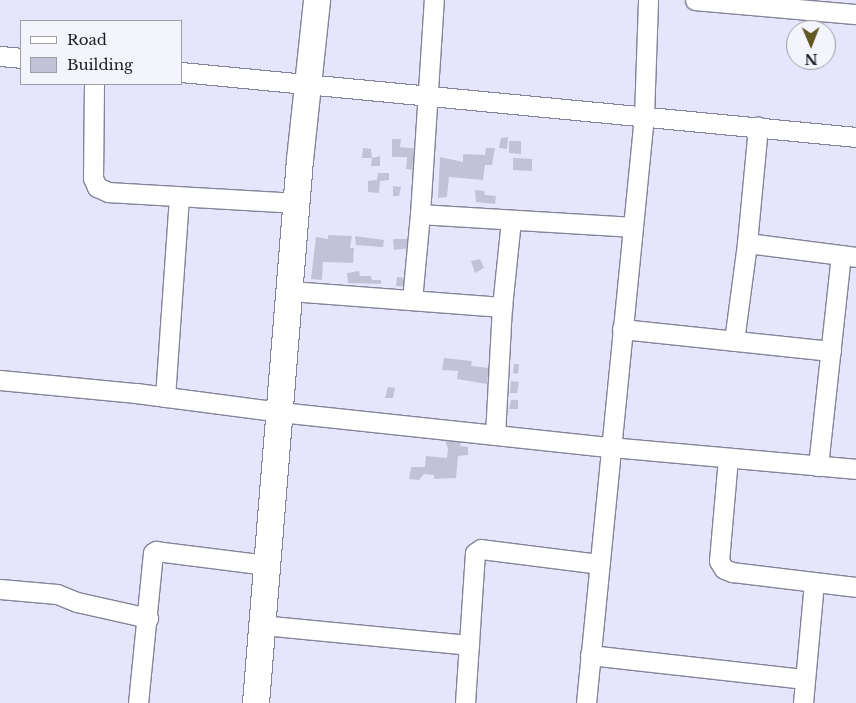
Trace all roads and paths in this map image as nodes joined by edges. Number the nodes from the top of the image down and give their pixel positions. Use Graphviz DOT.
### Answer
graph roads {
  1 [pos="318,0"];
  2 [pos="434,0"];
  3 [pos="648,0"];
  4 [pos="694,0"];
  5 [pos="856,14"];
  6 [pos="0,56"];
  7 [pos="20,58"];
  8 [pos="182,72"];
  9 [pos="308,83"];
  10 [pos="94,85"];
  11 [pos="429,95"];
  12 [pos="644,116"];
  13 [pos="758,127"];
  14 [pos="856,130"];
  15 [pos="856,136"];
  16 [pos="179,196"];
  17 [pos="297,203"];
  18 [pos="420,214"];
  19 [pos="511,220"];
  20 [pos="632,227"];
  21 [pos="747,243"];
  22 [pos="849,256"];
  23 [pos="290,292"];
  24 [pos="412,300"];
  25 [pos="502,307"];
  26 [pos="622,328"];
  27 [pos="734,342"];
  28 [pos="831,351"];
  29 [pos="0,380"];
  30 [pos="165,396"];
  31 [pos="280,412"];
  32 [pos="494,435"];
  33 [pos="610,447"];
  34 [pos="728,458"];
  35 [pos="818,466"];
  36 [pos="856,469"];
  37 [pos="267,564"];
  38 [pos="599,564"];
  39 [pos="814,583"];
  40 [pos="856,587"];
  41 [pos="0,589"];
  42 [pos="148,618"];
  43 [pos="262,625"];
  44 [pos="469,645"];
  45 [pos="590,654"];
  46 [pos="805,678"];
  47 [pos="138,703"];
  48 [pos="256,703"];
  49 [pos="465,703"];
  50 [pos="586,703"];
  51 [pos="803,703"];
  1 -- 9 [label="street"];
  2 -- 11 [label="street"];
  3 -- 12 [label="street"];
  4 -- 5 [label="street"];
  6 -- 7 [label="street"];
  8 -- 9 [label="street"];
  9 -- 11 [label="street"];
  9 -- 17 [label="street"];
  10 -- 16 [label="street"];
  11 -- 12 [label="street"];
  11 -- 18 [label="street"];
  12 -- 13 [label="street"];
  12 -- 20 [label="street"];
  13 -- 15 [label="street"];
  13 -- 21 [label="street"];
  14 -- 15 [label="street"];
  16 -- 17 [label="street"];
  16 -- 30 [label="street"];
  17 -- 23 [label="street"];
  18 -- 19 [label="street"];
  18 -- 24 [label="street"];
  19 -- 20 [label="street"];
  19 -- 25 [label="street"];
  20 -- 26 [label="street"];
  21 -- 22 [label="street"];
  21 -- 27 [label="street"];
  22 -- 28 [label="street"];
  23 -- 24 [label="street"];
  23 -- 31 [label="street"];
  24 -- 25 [label="street"];
  25 -- 32 [label="street"];
  26 -- 27 [label="street"];
  26 -- 33 [label="street"];
  27 -- 28 [label="street"];
  28 -- 35 [label="street"];
  29 -- 30 [label="street"];
  30 -- 31 [label="street"];
  31 -- 32 [label="street"];
  31 -- 37 [label="street"];
  32 -- 33 [label="street"];
  33 -- 34 [label="street"];
  33 -- 38 [label="street"];
  34 -- 35 [label="street"];
  34 -- 39 [label="street"];
  35 -- 36 [label="street"];
  37 -- 42 [label="street"];
  37 -- 43 [label="street"];
  38 -- 44 [label="street"];
  38 -- 45 [label="street"];
  39 -- 40 [label="street"];
  39 -- 46 [label="street"];
  41 -- 42 [label="street"];
  42 -- 47 [label="street"];
  43 -- 44 [label="street"];
  43 -- 48 [label="street"];
  44 -- 49 [label="street"];
  45 -- 46 [label="street"];
  45 -- 50 [label="street"];
  46 -- 51 [label="street"];
}
